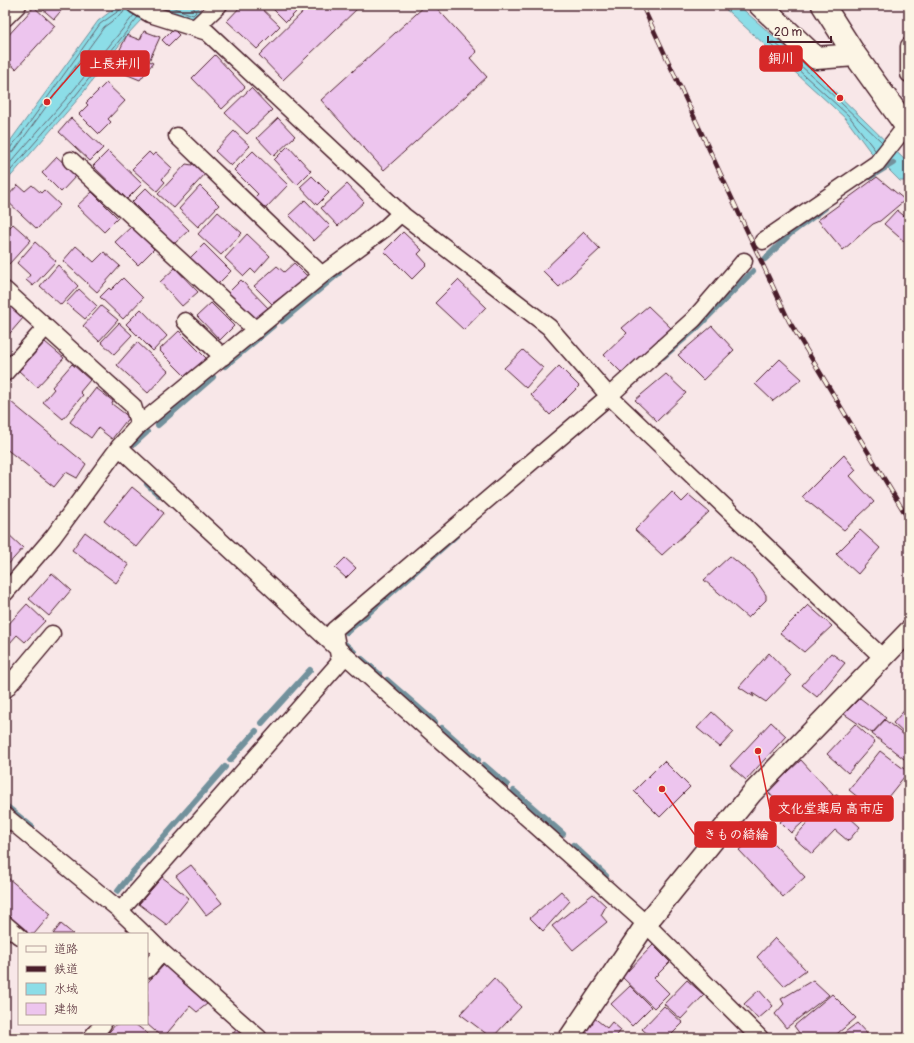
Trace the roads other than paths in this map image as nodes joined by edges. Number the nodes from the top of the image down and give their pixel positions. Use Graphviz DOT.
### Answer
graph roads {
  1 [pos="18,5"];
  2 [pos="135,5"];
  3 [pos="219,5"];
  4 [pos="760,5"];
  5 [pos="823,5"];
  6 [pos="5,18"];
  7 [pos="195,28"];
  8 [pos="909,46"];
  9 [pos="855,55"];
  10 [pos="909,74"];
  11 [pos="908,128"];
  12 [pos="177,136"];
  13 [pos="71,160"];
  14 [pos="401,213"];
  15 [pos="763,241"];
  16 [pos="744,261"];
  17 [pos="322,275"];
  18 [pos="5,290"];
  19 [pos="185,321"];
  20 [pos="46,327"];
  21 [pos="256,330"];
  22 [pos="223,357"];
  23 [pos="5,373"];
  24 [pos="609,396"];
  25 [pos="140,425"];
  26 [pos="119,447"];
  27 [pos="5,593"];
  28 [pos="909,631"];
  29 [pos="52,634"];
  30 [pos="337,648"];
  31 [pos="884,658"];
  32 [pos="5,690"];
  33 [pos="5,816"];
  34 [pos="122,912"];
  35 [pos="5,924"];
  36 [pos="646,924"];
  37 [pos="143,933"];
  38 [pos="18,935"];
  39 [pos="148,938"];
  40 [pos="162,952"];
  41 [pos="148,969"];
  42 [pos="102,1025"];
  43 [pos="91,1038"];
  44 [pos="259,1038"];
  45 [pos="569,1038"];
  46 [pos="760,1038"];
  1 -- 6 [label="street"];
  2 -- 7 [label="street"];
  3 -- 7 [label="street"];
  4 -- 9 [label="main road"];
  5 -- 9 [label="main road"];
  7 -- 14 [label="street"];
  8 -- 10 [label="street"];
  9 -- 11 [label="main road"];
  11 -- 15 [label="street"];
  12 -- 17 [label="street"];
  13 -- 21 [label="street"];
  14 -- 17 [label="street"];
  14 -- 24 [label="street"];
  16 -- 24 [label="street"];
  17 -- 21 [label="street"];
  18 -- 20 [label="street"];
  19 -- 22 [label="street"];
  20 -- 23 [label="street"];
  20 -- 25 [label="street"];
  21 -- 22 [label="street"];
  22 -- 25 [label="street"];
  24 -- 30 [label="street"];
  24 -- 31 [label="street"];
  25 -- 26 [label="street"];
  26 -- 27 [label="street"];
  26 -- 30 [label="street"];
  28 -- 31 [label="street"];
  29 -- 32 [label="street"];
  30 -- 34 [label="street"];
  30 -- 36 [label="street"];
  31 -- 36 [label="street"];
  33 -- 34 [label="street"];
  34 -- 37 [label="street"];
  35 -- 38 [label="street"];
  36 -- 45 [label="street"];
  36 -- 46 [label="street"];
  39 -- 40 [label="street"];
  40 -- 41 [label="street"];
  40 -- 44 [label="street"];
  42 -- 43 [label="street"];
}
